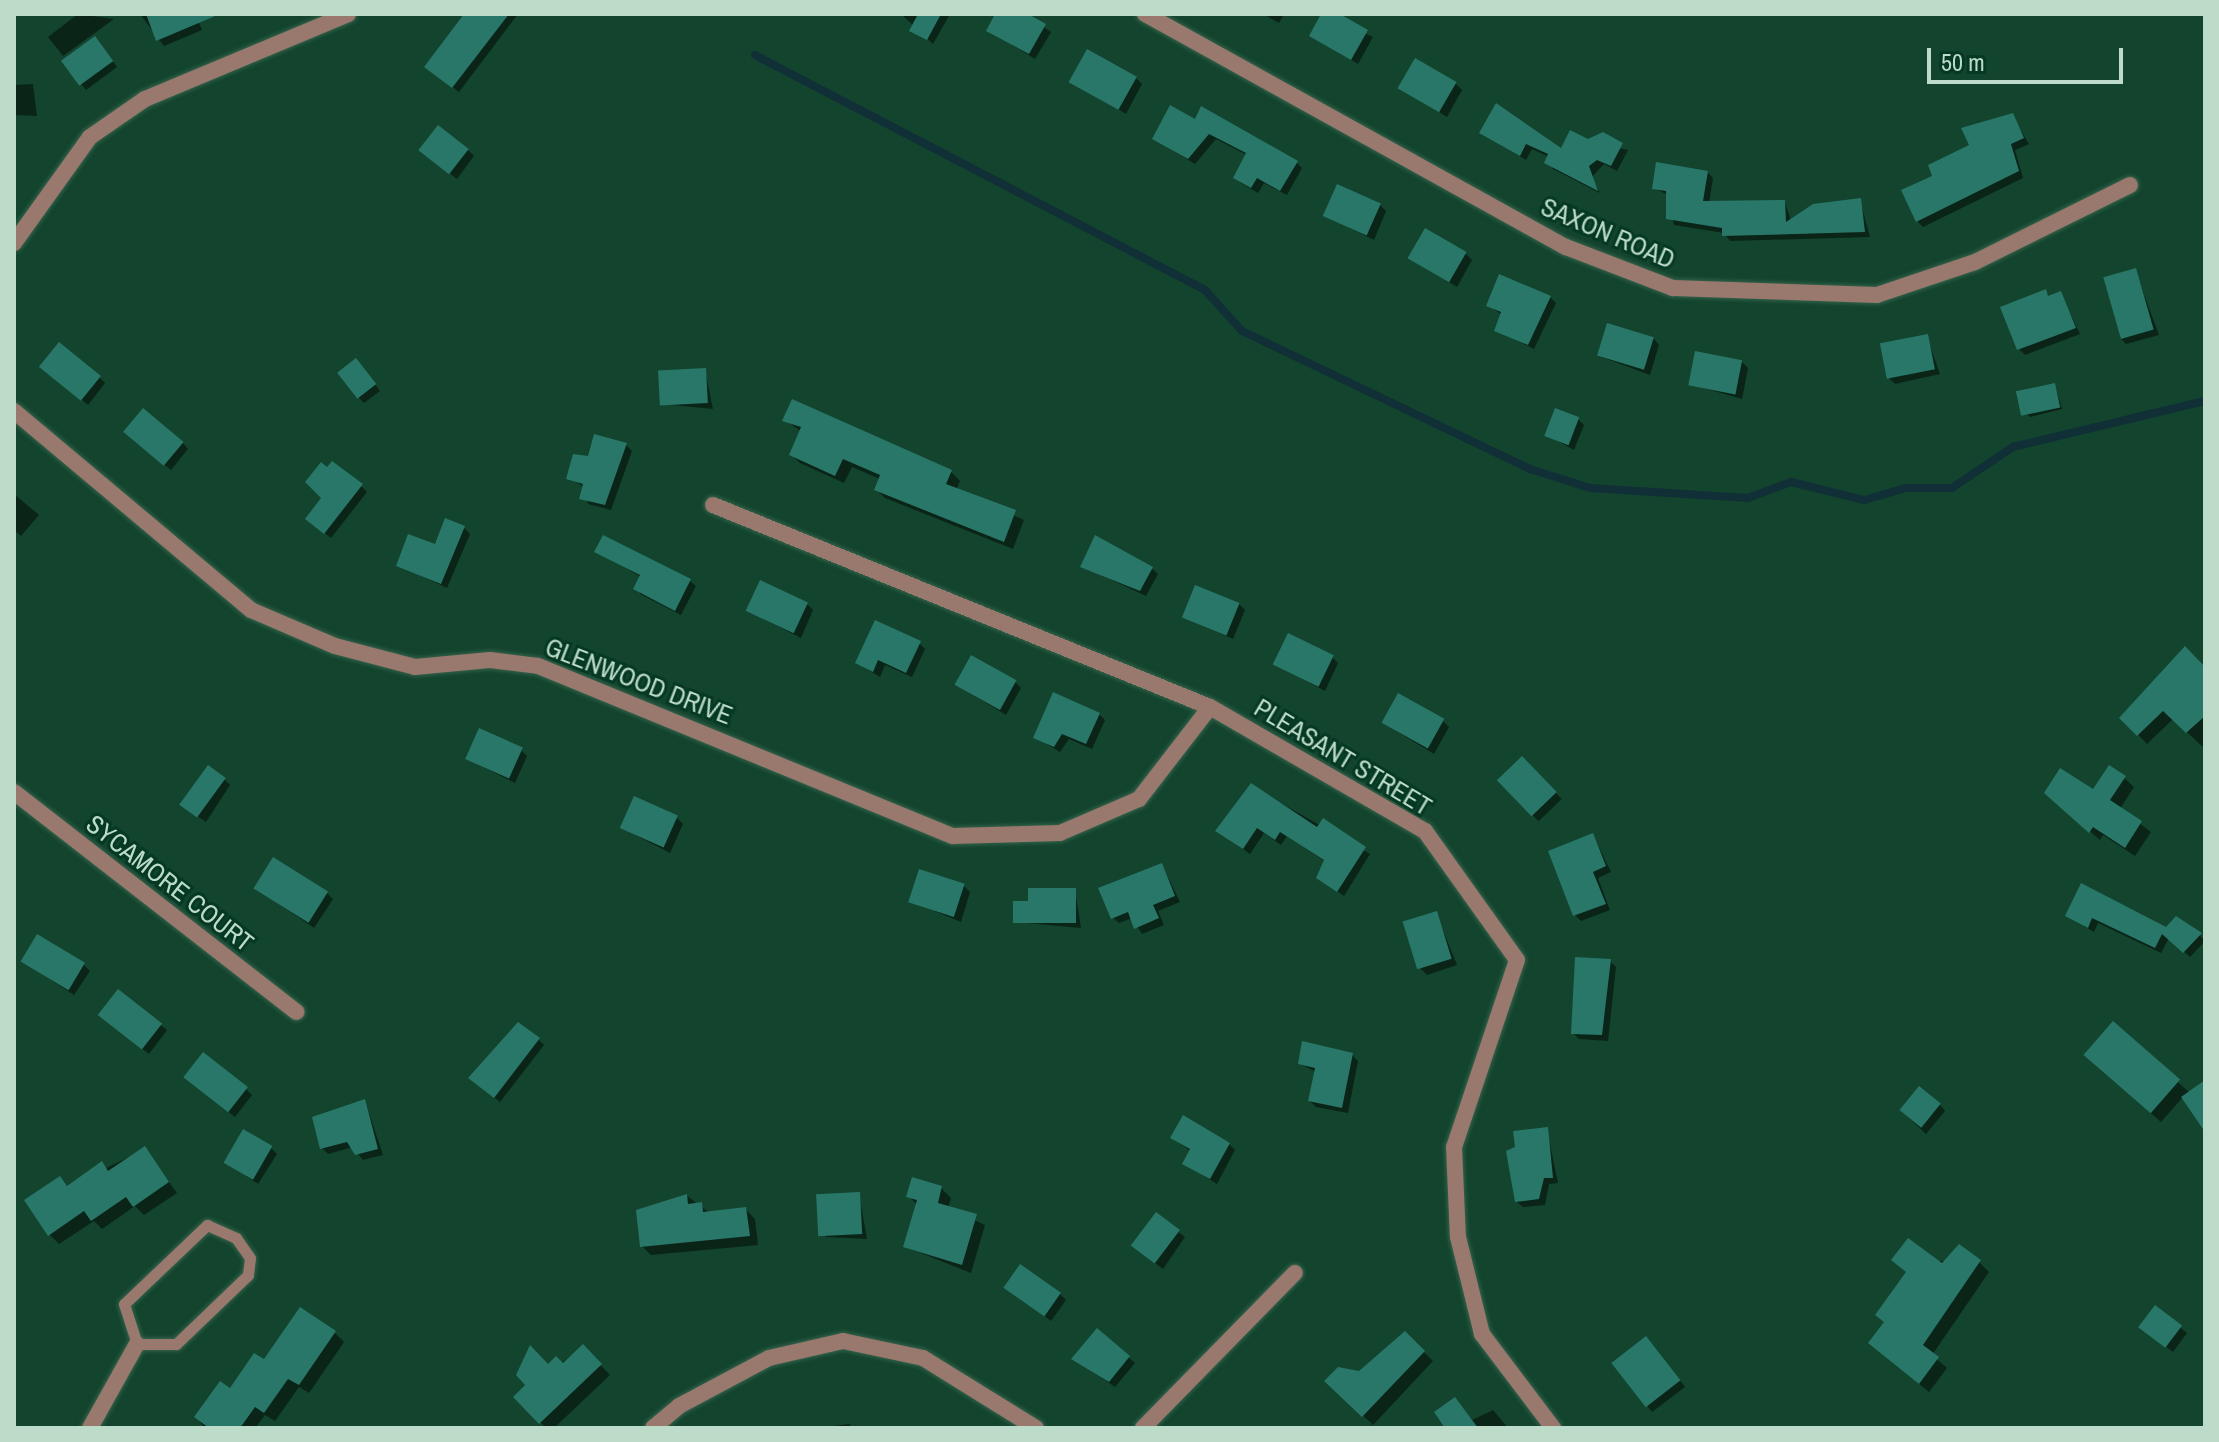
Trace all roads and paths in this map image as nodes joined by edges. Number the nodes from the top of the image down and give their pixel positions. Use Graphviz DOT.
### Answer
graph roads {
  1 [pos="348,14"];
  2 [pos="1145,14"];
  3 [pos="2130,185"];
  4 [pos="17,223"];
  5 [pos="14,243"];
  6 [pos="14,411"];
  7 [pos="713,505"];
  8 [pos="1210,707"];
  9 [pos="14,792"];
  10 [pos="297,1012"];
  11 [pos="1295,1273"];
  12 [pos="137,1344"];
  13 [pos="90,1428"];
  14 [pos="653,1428"];
  15 [pos="1036,1428"];
  16 [pos="1143,1428"];
  17 [pos="1553,1428"];
  1 -- 4 [label="street"];
  2 -- 3 [label="street, SAXON ROAD"];
  4 -- 5 [label="street"];
  6 -- 8 [label="street, GLENWOOD DRIVE"];
  7 -- 8 [label="street, PLEASANT STREET"];
  8 -- 17 [label="street, PLEASANT STREET"];
  9 -- 10 [label="street, SYCAMORE COURT"];
  11 -- 16 [label="street"];
  12 -- 12 [label="lane"];
  12 -- 13 [label="street"];
  14 -- 15 [label="street"];
}
